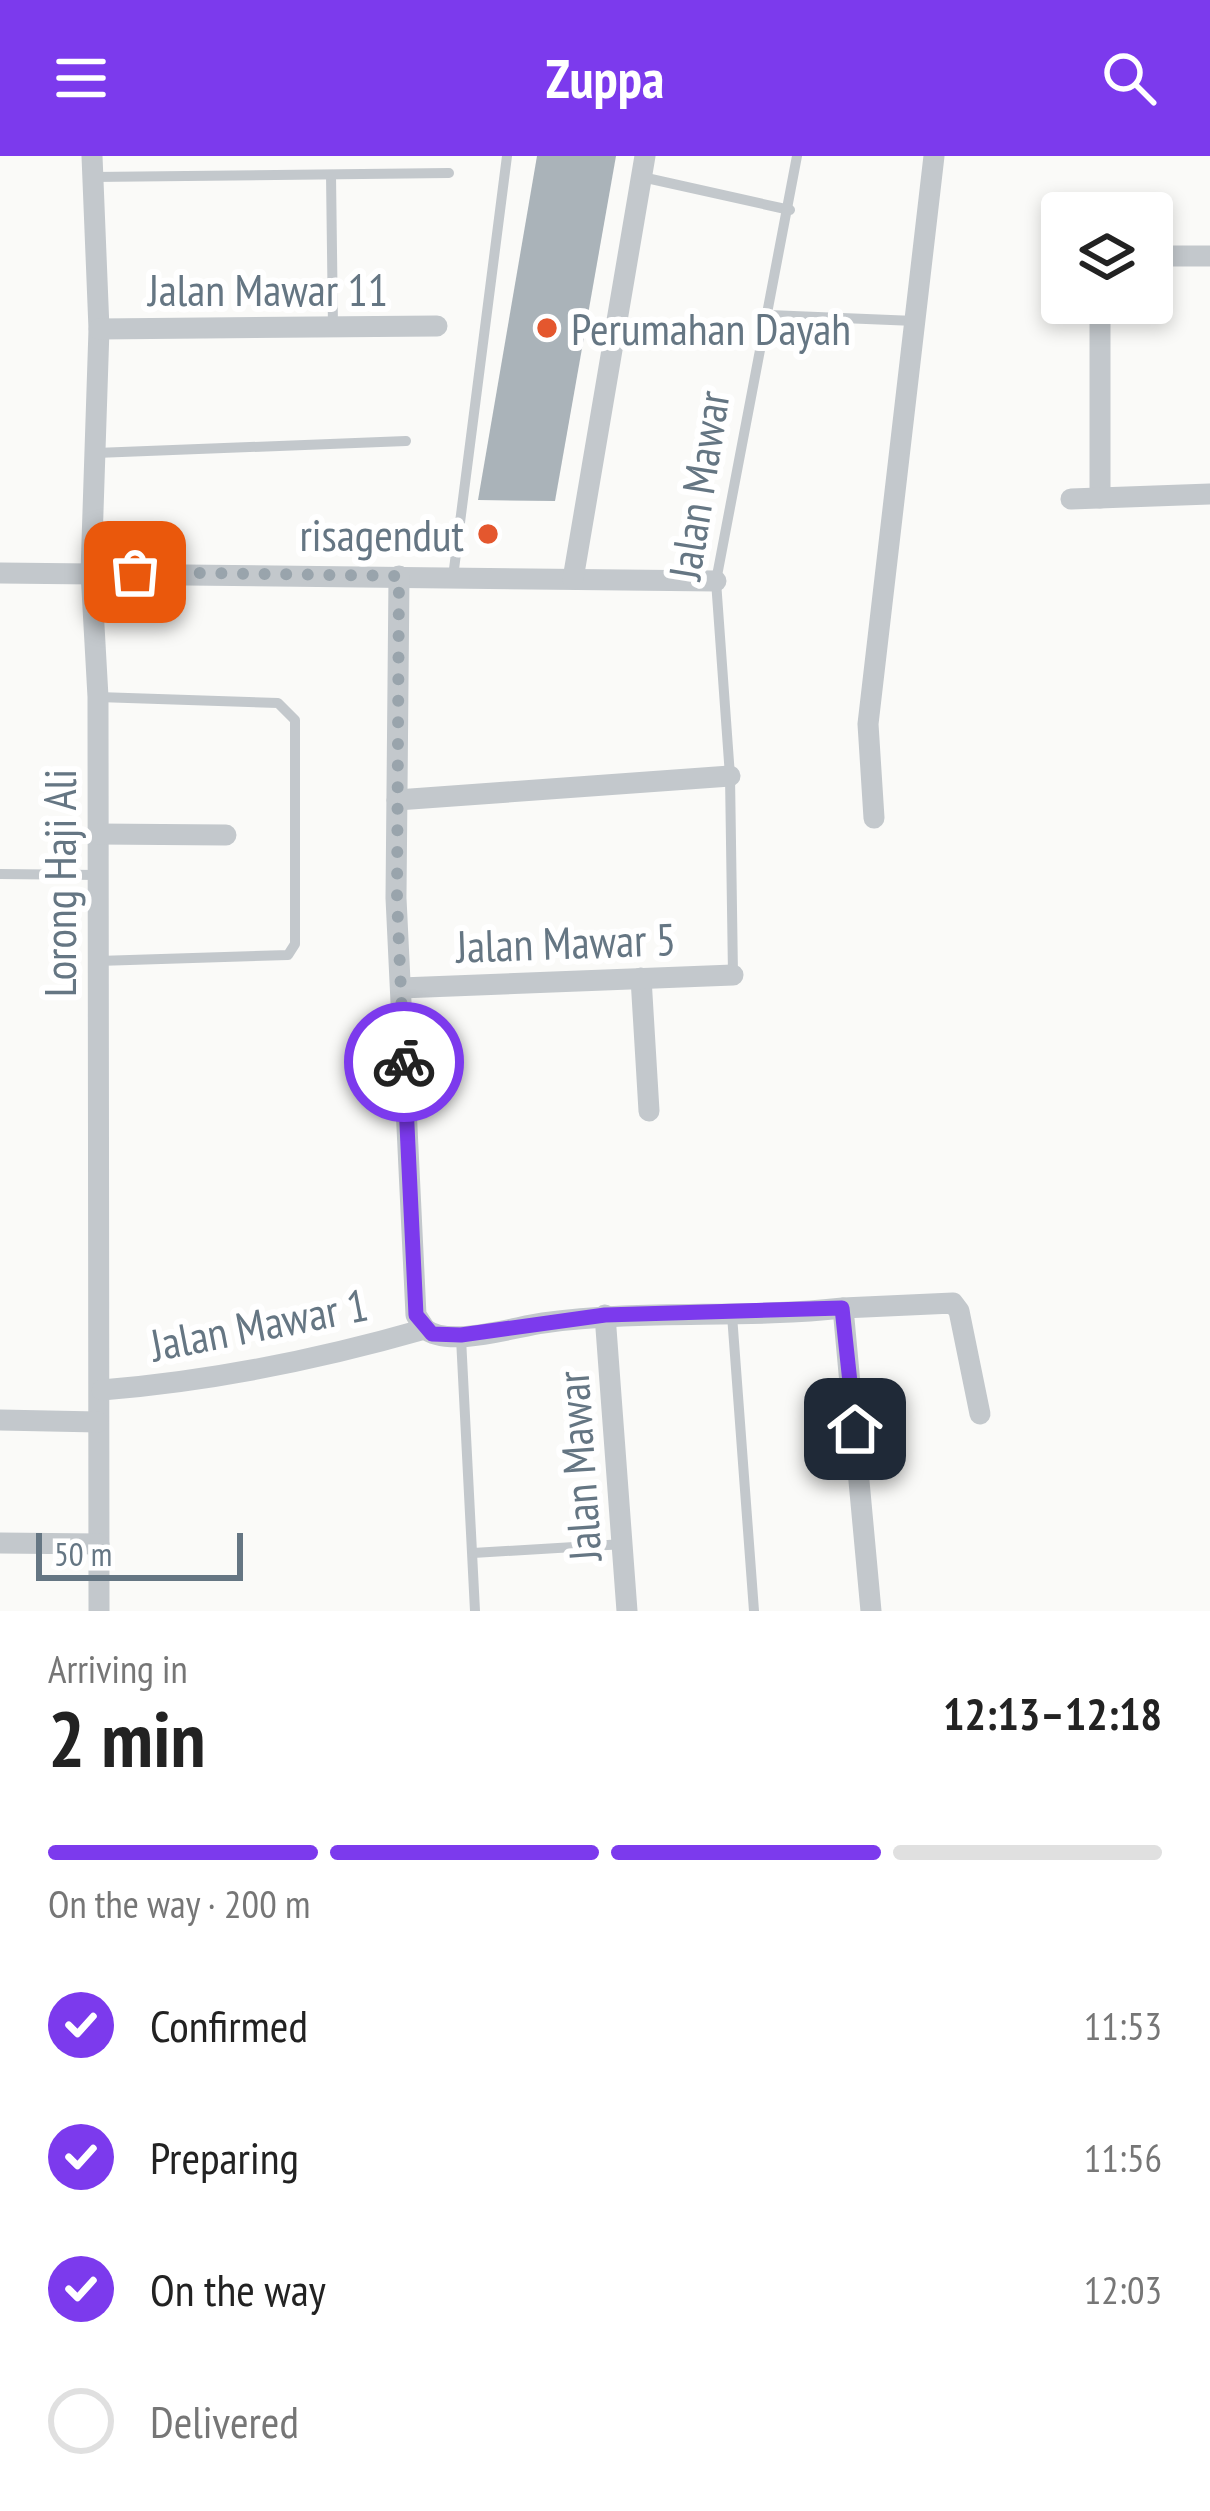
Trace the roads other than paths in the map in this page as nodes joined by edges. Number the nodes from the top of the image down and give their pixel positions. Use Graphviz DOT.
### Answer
graph roads {
  1 [pos="507,156"];
  2 [pos="797,156"];
  3 [pos="934,156"];
  4 [pos="93,167"];
  5 [pos="643,167"];
  6 [pos="449,173"];
  7 [pos="331,175"];
  8 [pos="790,210"];
  9 [pos="1173,256"];
  10 [pos="1210,256"];
  11 [pos="769,315"];
  12 [pos="918,321"];
  13 [pos="1100,324"];
  14 [pos="437,326"];
  15 [pos="333,327"];
  16 [pos="99,328"];
  17 [pos="406,441"];
  18 [pos="96,452"];
  19 [pos="1210,494"];
  20 [pos="1100,498"];
  21 [pos="1071,500"];
  22 [pos="91,572"];
  23 [pos="0,573"];
  24 [pos="399,576"];
  25 [pos="452,577"];
  26 [pos="573,579"];
  27 [pos="716,581"];
  28 [pos="98,698"];
  29 [pos="730,776"];
  30 [pos="397,800"];
  31 [pos="874,818"];
  32 [pos="98,834"];
  33 [pos="226,835"];
  34 [pos="0,874"];
  35 [pos="98,875"];
  36 [pos="98,961"];
  37 [pos="733,975"];
  38 [pos="641,978"];
  39 [pos="401,988"];
  40 [pos="650,1111"];
  41 [pos="842,1308"];
  42 [pos="731,1312"];
  43 [pos="605,1315"];
  44 [pos="424,1329"];
  45 [pos="461,1335"];
  46 [pos="102,1390"];
  47 [pos="980,1414"];
  48 [pos="0,1420"];
  49 [pos="98,1422"];
  50 [pos="0,1543"];
  51 [pos="99,1544"];
  52 [pos="624,1544"];
  53 [pos="473,1552"];
  54 [pos="99,1611"];
  55 [pos="475,1611"];
  56 [pos="627,1611"];
  57 [pos="754,1611"];
  58 [pos="872,1611"];
  1 -- 25 [label="lane"];
  2 -- 8 [label="lane, Jalan Mawar"];
  3 -- 12 [label="street"];
  4 -- 7 [label="lane"];
  4 -- 16 [label="street, Lorong Haji Ali"];
  5 -- 8 [label="lane"];
  5 -- 26 [label="street"];
  6 -- 7 [label="lane"];
  7 -- 15 [label="lane"];
  8 -- 11 [label="lane, Jalan Mawar"];
  9 -- 10 [label="street"];
  11 -- 12 [label="lane"];
  11 -- 27 [label="lane, Jalan Mawar"];
  12 -- 31 [label="street"];
  13 -- 20 [label="street"];
  14 -- 15 [label="street, Jalan Mawar 11"];
  15 -- 16 [label="street, Jalan Mawar 11"];
  16 -- 18 [label="street, Lorong Haji Ali"];
  17 -- 18 [label="lane"];
  18 -- 22 [label="street, Lorong Haji Ali"];
  19 -- 20 [label="street"];
  20 -- 21 [label="street"];
  22 -- 23 [label="street"];
  22 -- 24 [label="street"];
  22 -- 28 [label="street, Lorong Haji Ali"];
  24 -- 25 [label="street"];
  24 -- 30 [label="street"];
  25 -- 26 [label="street"];
  26 -- 27 [label="street"];
  27 -- 29 [label="lane, Jalan Mawar"];
  28 -- 32 [label="street, Lorong Haji Ali"];
  28 -- 36 [label="lane"];
  29 -- 30 [label="street"];
  29 -- 37 [label="lane, Jalan Mawar"];
  30 -- 39 [label="street"];
  32 -- 33 [label="street"];
  32 -- 35 [label="street, Lorong Haji Ali"];
  34 -- 35 [label="lane"];
  35 -- 36 [label="street, Lorong Haji Ali"];
  36 -- 46 [label="street, Lorong Haji Ali"];
  37 -- 38 [label="street, Jalan Mawar 5"];
  38 -- 39 [label="street, Jalan Mawar 5"];
  38 -- 40 [label="street"];
  39 -- 44 [label="street"];
  41 -- 42 [label="street, Jalan Mawar 1"];
  41 -- 47 [label="street, Jalan Mawar 1"];
  41 -- 58 [label="street"];
  42 -- 43 [label="street, Jalan Mawar 1"];
  42 -- 57 [label="lane"];
  43 -- 45 [label="street, Jalan Mawar 1"];
  43 -- 52 [label="street, Jalan Mawar"];
  44 -- 45 [label="street, Jalan Mawar 1"];
  44 -- 46 [label="street, Jalan Mawar 1"];
  45 -- 53 [label="lane"];
  46 -- 49 [label="street, Lorong Haji Ali"];
  48 -- 49 [label="street"];
  49 -- 51 [label="street, Lorong Haji Ali"];
  50 -- 51 [label="street"];
  51 -- 54 [label="street, Lorong Haji Ali"];
  52 -- 53 [label="lane"];
  52 -- 56 [label="street, Jalan Mawar"];
  53 -- 55 [label="lane"];
}
